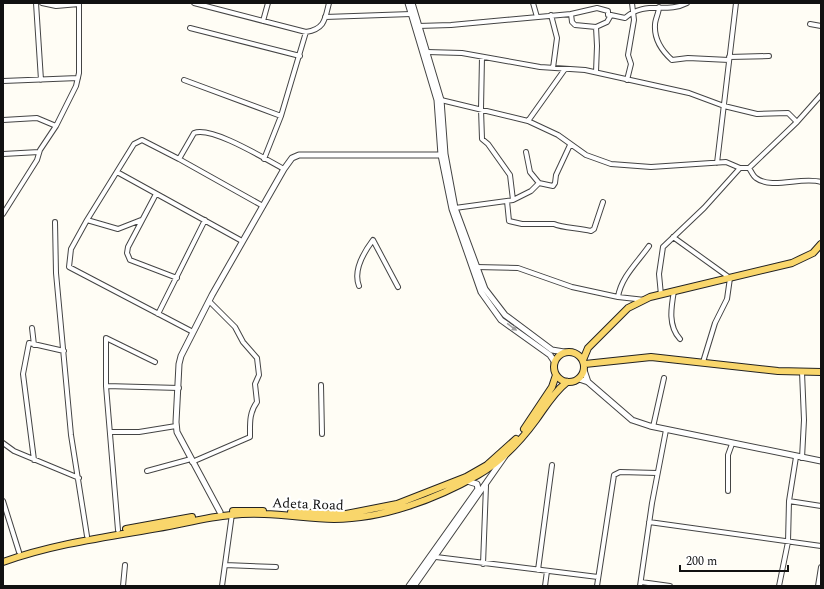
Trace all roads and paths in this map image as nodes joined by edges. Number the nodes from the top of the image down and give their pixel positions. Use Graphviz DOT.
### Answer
graph roads {
  1 [pos="36,3"];
  2 [pos="42,3"];
  3 [pos="194,3"];
  4 [pos="268,3"];
  5 [pos="328,3"];
  6 [pos="408,3"];
  7 [pos="412,3"];
  8 [pos="534,3"];
  9 [pos="632,3"];
  10 [pos="687,3"];
  11 [pos="736,3"];
  12 [pos="79,4"];
  13 [pos="660,6"];
  14 [pos="632,10"];
  15 [pos="411,14"];
  16 [pos="571,14"];
  17 [pos="551,15"];
  18 [pos="611,15"];
  19 [pos="325,17"];
  20 [pos="537,17"];
  21 [pos="263,21"];
  22 [pos="810,24"];
  23 [pos="418,26"];
  24 [pos="821,26"];
  25 [pos="596,27"];
  26 [pos="190,28"];
  27 [pos="306,32"];
  28 [pos="428,52"];
  29 [pos="300,56"];
  30 [pos="769,56"];
  31 [pos="482,57"];
  32 [pos="729,58"];
  33 [pos="429,64"];
  34 [pos="553,68"];
  35 [pos="565,69"];
  36 [pos="596,72"];
  37 [pos="78,78"];
  38 [pos="41,80"];
  39 [pos="184,80"];
  40 [pos="627,80"];
  41 [pos="3,81"];
  42 [pos="821,95"];
  43 [pos="441,100"];
  44 [pos="724,106"];
  45 [pos="481,109"];
  46 [pos="280,116"];
  47 [pos="3,120"];
  48 [pos="528,121"];
  49 [pos="797,122"];
  50 [pos="56,126"];
  51 [pos="570,146"];
  52 [pos="39,152"];
  53 [pos="526,152"];
  54 [pos="3,154"];
  55 [pos="441,155"];
  56 [pos="179,159"];
  57 [pos="264,159"];
  58 [pos="717,162"];
  59 [pos="740,168"];
  60 [pos="749,168"];
  61 [pos="284,169"];
  62 [pos="117,172"];
  63 [pos="821,182"];
  64 [pos="539,184"];
  65 [pos="156,194"];
  66 [pos="513,200"];
  67 [pos="507,201"];
  68 [pos="603,202"];
  69 [pos="262,206"];
  70 [pos="455,208"];
  71 [pos="3,214"];
  72 [pos="87,220"];
  73 [pos="142,220"];
  74 [pos="205,220"];
  75 [pos="55,222"];
  76 [pos="673,237"];
  77 [pos="242,241"];
  78 [pos="821,244"];
  79 [pos="649,246"];
  80 [pos="476,267"];
  81 [pos="477,276"];
  82 [pos="177,278"];
  83 [pos="730,278"];
  84 [pos="359,286"];
  85 [pos="398,287"];
  86 [pos="674,292"];
  87 [pos="661,295"];
  88 [pos="618,297"];
  89 [pos="645,300"];
  90 [pos="209,301"];
  91 [pos="158,314"];
  92 [pos="32,328"];
  93 [pos="193,332"];
  94 [pos="680,339"];
  95 [pos="34,344"];
  96 [pos="588,348"];
  97 [pos="64,351"];
  98 [pos="564,352"];
  99 [pos="575,352"];
  100 [pos="554,361"];
  101 [pos="155,362"];
  102 [pos="703,362"];
  103 [pos="584,365"];
  104 [pos="802,372"];
  105 [pos="821,372"];
  106 [pos="556,375"];
  107 [pos="664,378"];
  108 [pos="579,379"];
  109 [pos="567,382"];
  110 [pos="588,382"];
  111 [pos="321,385"];
  112 [pos="106,386"];
  113 [pos="179,388"];
  114 [pos="176,426"];
  115 [pos="653,427"];
  116 [pos="666,430"];
  117 [pos="111,432"];
  118 [pos="322,434"];
  119 [pos="3,443"];
  120 [pos="732,444"];
  121 [pos="505,456"];
  122 [pos="796,457"];
  123 [pos="802,458"];
  124 [pos="34,460"];
  125 [pos="192,461"];
  126 [pos="821,461"];
  127 [pos="552,465"];
  128 [pos="147,471"];
  129 [pos="657,473"];
  130 [pos="79,478"];
  131 [pos="467,480"];
  132 [pos="486,486"];
  133 [pos="728,491"];
  134 [pos="3,501"];
  135 [pos="789,501"];
  136 [pos="821,506"];
  137 [pos="386,509"];
  138 [pos="220,512"];
  139 [pos="232,514"];
  140 [pos="649,522"];
  141 [pos="118,530"];
  142 [pos="87,536"];
  143 [pos="788,542"];
  144 [pos="821,546"];
  145 [pos="19,552"];
  146 [pos="436,557"];
  147 [pos="3,558"];
  148 [pos="3,562"];
  149 [pos="483,564"];
  150 [pos="125,565"];
  151 [pos="225,565"];
  152 [pos="276,567"];
  153 [pos="821,567"];
  154 [pos="538,570"];
  155 [pos="547,571"];
  156 [pos="598,577"];
  157 [pos="641,584"];
  158 [pos="123,586"];
  159 [pos="222,586"];
  160 [pos="409,586"];
  161 [pos="414,586"];
  162 [pos="546,586"];
  163 [pos="597,586"];
  164 [pos="670,586"];
  165 [pos="779,586"];
  166 [pos="818,586"];
  1 -- 38 [label="street"];
  2 -- 12 [label="street"];
  3 -- 21 [label="street"];
  4 -- 21 [label="street"];
  5 -- 19 [label="street"];
  6 -- 15 [label="street"];
  7 -- 23 [label="street"];
  8 -- 20 [label="street"];
  9 -- 14 [label="street"];
  10 -- 13 [label="street"];
  11 -- 32 [label="street"];
  12 -- 37 [label="street"];
  13 -- 14 [label="street"];
  13 -- 32 [label="street"];
  14 -- 18 [label="street"];
  14 -- 40 [label="street"];
  15 -- 19 [label="street"];
  15 -- 33 [label="street"];
  16 -- 17 [label="street"];
  16 -- 18 [label="street"];
  16 -- 25 [label="street"];
  17 -- 20 [label="street"];
  17 -- 34 [label="street"];
  18 -- 25 [label="street"];
  19 -- 27 [label="street"];
  20 -- 23 [label="street"];
  21 -- 27 [label="street"];
  22 -- 24 [label="street"];
  23 -- 28 [label="street"];
  25 -- 36 [label="street"];
  26 -- 29 [label="street"];
  27 -- 29 [label="street"];
  28 -- 31 [label="street"];
  28 -- 33 [label="street"];
  29 -- 46 [label="street"];
  30 -- 32 [label="street"];
  31 -- 34 [label="street"];
  31 -- 45 [label="street"];
  32 -- 44 [label="street"];
  33 -- 43 [label="street"];
  33 -- 55 [label="street"];
  34 -- 35 [label="street"];
  35 -- 36 [label="street"];
  35 -- 48 [label="street"];
  36 -- 40 [label="street"];
  37 -- 38 [label="street"];
  37 -- 50 [label="street"];
  38 -- 41 [label="street"];
  39 -- 46 [label="street"];
  40 -- 44 [label="street"];
  42 -- 49 [label="street"];
  43 -- 45 [label="street"];
  43 -- 70 [label="street"];
  44 -- 49 [label="street"];
  44 -- 58 [label="street"];
  45 -- 48 [label="street"];
  45 -- 66 [label="street"];
  46 -- 57 [label="street"];
  47 -- 50 [label="street"];
  48 -- 51 [label="street"];
  49 -- 60 [label="street"];
  50 -- 52 [label="street"];
  51 -- 58 [label="street"];
  51 -- 64 [label="street"];
  52 -- 54 [label="street"];
  52 -- 71 [label="street"];
  53 -- 64 [label="street"];
  55 -- 61 [label="street"];
  55 -- 81 [label="street"];
  56 -- 57 [label="street"];
  56 -- 62 [label="street"];
  56 -- 69 [label="street"];
  57 -- 61 [label="street"];
  58 -- 59 [label="street"];
  59 -- 60 [label="street"];
  59 -- 76 [label="street"];
  60 -- 63 [label="street"];
  61 -- 69 [label="street"];
  62 -- 65 [label="street"];
  62 -- 72 [label="street"];
  64 -- 66 [label="street"];
  65 -- 73 [label="street"];
  65 -- 74 [label="street"];
  66 -- 67 [label="street"];
  67 -- 68 [label="street"];
  67 -- 70 [label="street"];
  69 -- 77 [label="street"];
  70 -- 80 [label="street"];
  72 -- 73 [label="street"];
  72 -- 91 [label="street"];
  73 -- 82 [label="street"];
  74 -- 77 [label="street"];
  74 -- 82 [label="street"];
  75 -- 97 [label="street"];
  76 -- 83 [label="street"];
  76 -- 87 [label="street"];
  77 -- 90 [label="street"];
  78 -- 83 [label="main road"];
  79 -- 88 [label="street"];
  80 -- 81 [label="street"];
  80 -- 88 [label="street"];
  81 -- 98 [label="street"];
  81 -- 100 [label="street, one-way"];
  82 -- 91 [label="street"];
  83 -- 86 [label="main road"];
  83 -- 102 [label="street"];
  84 -- 85 [label="street"];
  86 -- 87 [label="main road"];
  86 -- 94 [label="street"];
  87 -- 89 [label="main road"];
  88 -- 89 [label="street"];
  89 -- 96 [label="main road"];
  90 -- 93 [label="street"];
  90 -- 125 [label="street"];
  91 -- 93 [label="street"];
  92 -- 95 [label="street"];
  93 -- 113 [label="street"];
  95 -- 97 [label="street"];
  95 -- 124 [label="street"];
  96 -- 99 [label="main road"];
  96 -- 103 [label="main road"];
  97 -- 130 [label="street"];
  98 -- 99 [label="main road"];
  98 -- 100 [label="main road"];
  99 -- 103 [label="main road"];
  100 -- 106 [label="main road"];
  101 -- 112 [label="street"];
  102 -- 103 [label="main road"];
  102 -- 104 [label="main road"];
  103 -- 108 [label="main road"];
  103 -- 110 [label="street"];
  104 -- 105 [label="main road"];
  104 -- 123 [label="street"];
  106 -- 109 [label="main road"];
  106 -- 137 [label="main road, Adeta Road"];
  107 -- 115 [label="street"];
  108 -- 109 [label="main road"];
  108 -- 110 [label="street"];
  109 -- 121 [label="main road, Adeta Road"];
  110 -- 115 [label="street"];
  111 -- 118 [label="street"];
  112 -- 113 [label="street"];
  112 -- 117 [label="street"];
  113 -- 114 [label="street"];
  114 -- 117 [label="street"];
  114 -- 125 [label="street"];
  115 -- 116 [label="street"];
  116 -- 120 [label="street"];
  116 -- 129 [label="street"];
  117 -- 141 [label="street"];
  119 -- 124 [label="street"];
  120 -- 122 [label="street"];
  120 -- 133 [label="street"];
  121 -- 131 [label="main road, Adeta Road"];
  121 -- 132 [label="street"];
  122 -- 123 [label="street"];
  122 -- 135 [label="street"];
  123 -- 126 [label="street"];
  124 -- 130 [label="street"];
  125 -- 128 [label="street"];
  125 -- 138 [label="street"];
  127 -- 154 [label="street"];
  129 -- 140 [label="street"];
  129 -- 156 [label="street"];
  130 -- 142 [label="street"];
  131 -- 137 [label="main road, Adeta Road"];
  131 -- 160 [label="street"];
  132 -- 146 [label="street"];
  132 -- 149 [label="street"];
  134 -- 145 [label="street"];
  135 -- 136 [label="street"];
  135 -- 143 [label="street"];
  137 -- 138 [label="main road, Adeta Road"];
  137 -- 139 [label="main road, Adeta Road"];
  138 -- 141 [label="main road, Adeta Road"];
  139 -- 148 [label="main road, Adeta Road"];
  139 -- 151 [label="street"];
  140 -- 143 [label="street"];
  140 -- 157 [label="street"];
  141 -- 142 [label="main road, Adeta Road"];
  142 -- 145 [label="main road, Adeta Road"];
  143 -- 144 [label="street"];
  143 -- 165 [label="street"];
  145 -- 147 [label="main road, Adeta Road"];
  146 -- 149 [label="street"];
  146 -- 161 [label="street"];
  149 -- 154 [label="street"];
  150 -- 158 [label="street"];
  151 -- 152 [label="street"];
  151 -- 159 [label="street"];
  153 -- 166 [label="street"];
  154 -- 155 [label="street"];
  155 -- 156 [label="street"];
  155 -- 162 [label="street"];
  156 -- 163 [label="street"];
  157 -- 164 [label="street"];
}
